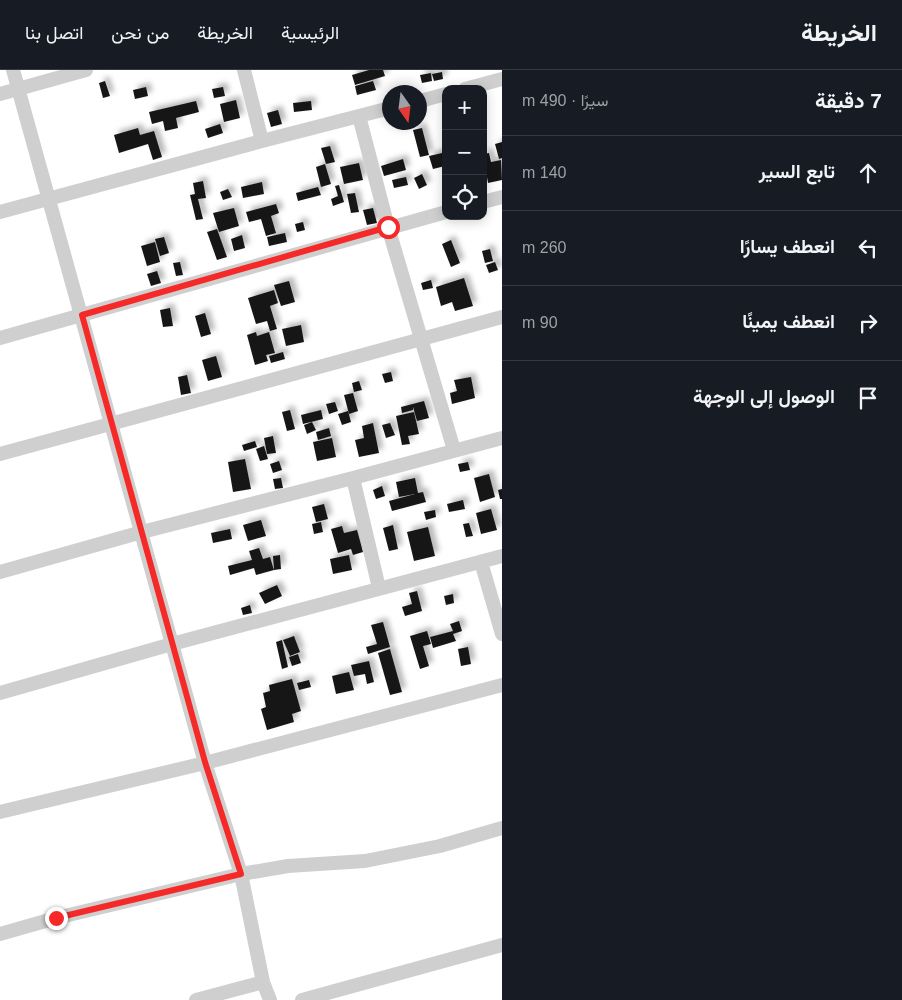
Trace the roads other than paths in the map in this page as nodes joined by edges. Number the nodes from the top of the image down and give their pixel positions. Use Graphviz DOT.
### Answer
graph roads {
  1 [pos="13,70"];
  2 [pos="86,70"];
  3 [pos="244,70"];
  4 [pos="502,79"];
  5 [pos="480,85"];
  6 [pos="18,89"];
  7 [pos="0,94"];
  8 [pos="442,95"];
  9 [pos="427,99"];
  10 [pos="382,110"];
  11 [pos="359,116"];
  12 [pos="262,141"];
  13 [pos="502,197"];
  14 [pos="48,199"];
  15 [pos="487,201"];
  16 [pos="0,212"];
  17 [pos="442,213"];
  18 [pos="388,227"];
  19 [pos="82,315"];
  20 [pos="502,317"];
  21 [pos="0,338"];
  22 [pos="420,338"];
  23 [pos="112,423"];
  24 [pos="502,438"];
  25 [pos="454,450"];
  26 [pos="0,454"];
  27 [pos="353,478"];
  28 [pos="142,532"];
  29 [pos="502,556"];
  30 [pos="481,562"];
  31 [pos="0,572"];
  32 [pos="379,588"];
  33 [pos="502,634"];
  34 [pos="172,644"];
  35 [pos="502,685"];
  36 [pos="0,693"];
  37 [pos="205,762"];
  38 [pos="0,812"];
  39 [pos="502,828"];
  40 [pos="241,874"];
  41 [pos="0,934"];
  42 [pos="502,945"];
  43 [pos="263,982"];
  44 [pos="196,1000"];
  45 [pos="270,1000"];
  46 [pos="302,1000"];
  1 -- 6 [label="street"];
  2 -- 6 [label="street"];
  3 -- 12 [label="street"];
  4 -- 5 [label="street"];
  6 -- 7 [label="street"];
  6 -- 14 [label="street"];
  8 -- 9 [label="street"];
  10 -- 11 [label="street"];
  11 -- 12 [label="street"];
  11 -- 18 [label="street"];
  12 -- 14 [label="street"];
  13 -- 15 [label="street"];
  14 -- 16 [label="street"];
  14 -- 19 [label="street"];
  17 -- 18 [label="street"];
  18 -- 19 [label="street"];
  18 -- 22 [label="street"];
  19 -- 21 [label="street"];
  19 -- 23 [label="street"];
  20 -- 22 [label="street"];
  22 -- 23 [label="street"];
  22 -- 25 [label="street"];
  23 -- 26 [label="street"];
  23 -- 28 [label="street"];
  24 -- 25 [label="street"];
  25 -- 27 [label="street"];
  27 -- 28 [label="street"];
  27 -- 32 [label="street"];
  28 -- 31 [label="street"];
  28 -- 34 [label="street"];
  29 -- 30 [label="street"];
  30 -- 32 [label="street"];
  30 -- 33 [label="street"];
  32 -- 34 [label="street"];
  34 -- 36 [label="street"];
  34 -- 37 [label="street"];
  35 -- 37 [label="street"];
  37 -- 38 [label="street"];
  37 -- 40 [label="street"];
  39 -- 40 [label="street"];
  40 -- 41 [label="street"];
  40 -- 43 [label="street"];
  42 -- 46 [label="street"];
  43 -- 44 [label="street"];
  43 -- 45 [label="street"];
}
